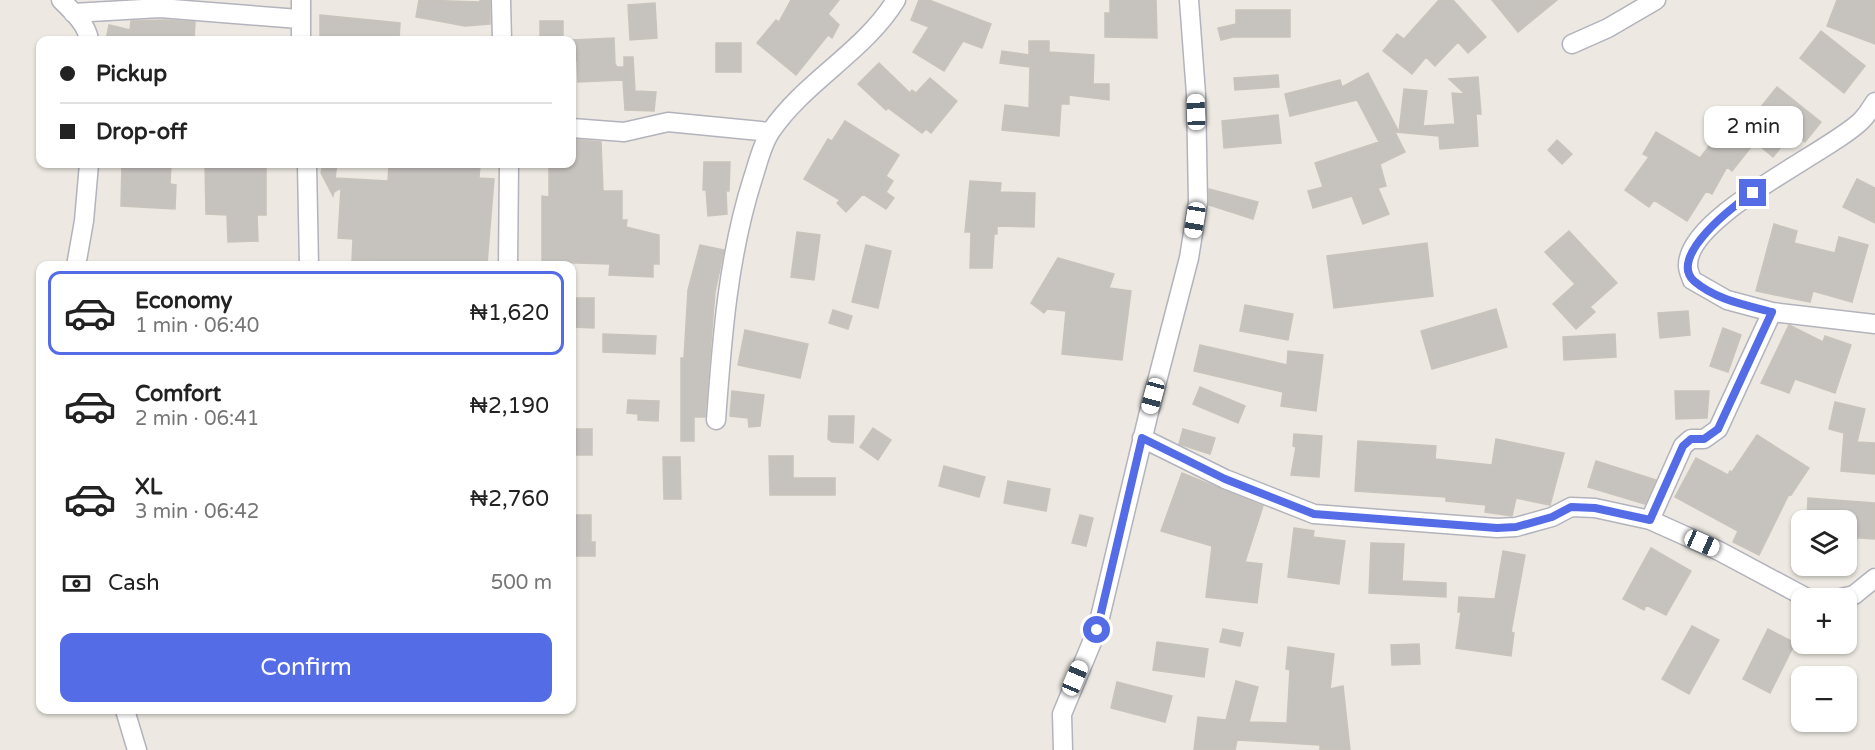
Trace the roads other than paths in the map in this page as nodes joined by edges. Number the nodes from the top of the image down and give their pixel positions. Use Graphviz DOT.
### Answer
graph roads {
  1 [pos="301,0"];
  2 [pos="501,0"];
  3 [pos="896,0"];
  4 [pos="1189,0"];
  5 [pos="1656,0"];
  6 [pos="67,6"];
  7 [pos="299,19"];
  8 [pos="88,36"];
  9 [pos="301,36"];
  10 [pos="502,36"];
  11 [pos="1572,44"];
  12 [pos="1875,102"];
  13 [pos="576,128"];
  14 [pos="770,132"];
  15 [pos="89,168"];
  16 [pos="308,168"];
  17 [pos="509,168"];
  18 [pos="77,261"];
  19 [pos="309,261"];
  20 [pos="507,261"];
  21 [pos="1772,312"];
  22 [pos="1875,324"];
  23 [pos="716,420"];
  24 [pos="1142,438"];
  25 [pos="1650,520"];
  26 [pos="1875,578"];
  27 [pos="1791,589"];
  28 [pos="1857,593"];
  29 [pos="126,714"];
  30 [pos="137,750"];
  31 [pos="1063,750"];
  1 -- 7 [label="street"];
  2 -- 10 [label="street"];
  3 -- 14 [label="street"];
  4 -- 24 [label="street"];
  5 -- 11 [label="street"];
  6 -- 7 [label="street"];
  6 -- 8 [label="street"];
  7 -- 9 [label="street"];
  12 -- 21 [label="street"];
  13 -- 14 [label="street"];
  14 -- 23 [label="street"];
  15 -- 18 [label="street"];
  16 -- 19 [label="street"];
  17 -- 20 [label="street"];
  21 -- 22 [label="street"];
  21 -- 25 [label="street"];
  24 -- 25 [label="street"];
  24 -- 31 [label="street"];
  25 -- 27 [label="street"];
  26 -- 28 [label="street"];
  29 -- 30 [label="street"];
}
